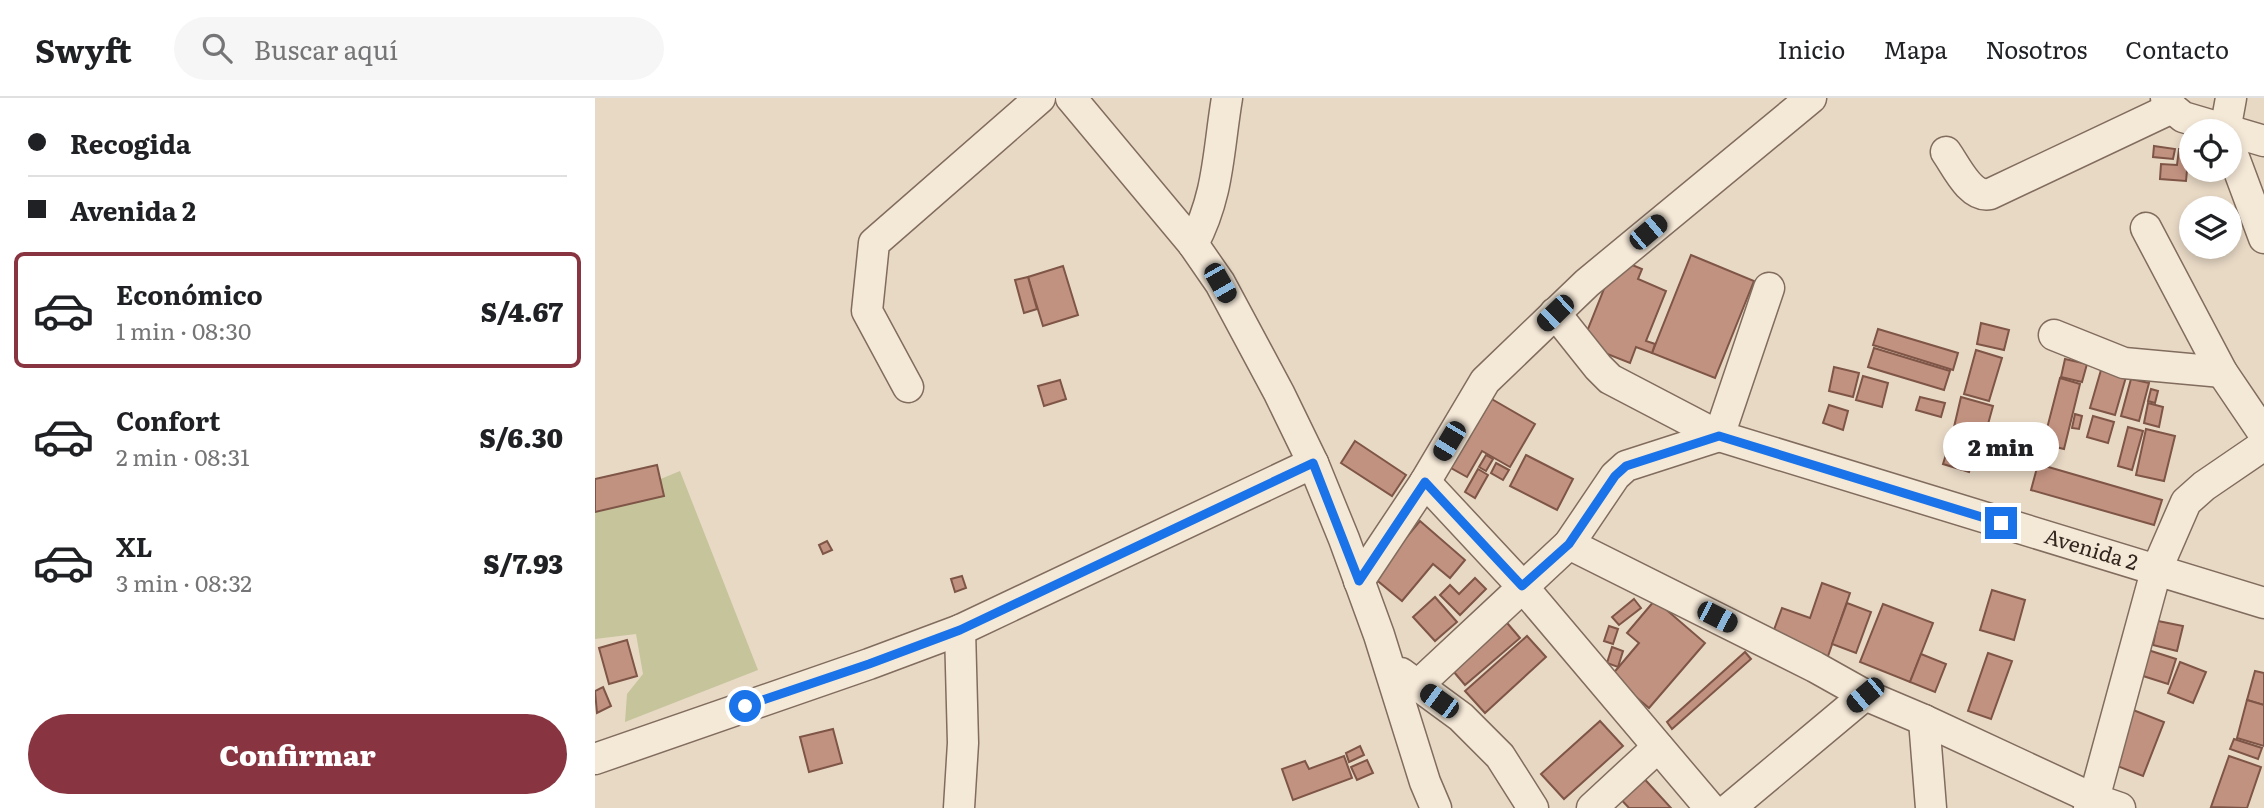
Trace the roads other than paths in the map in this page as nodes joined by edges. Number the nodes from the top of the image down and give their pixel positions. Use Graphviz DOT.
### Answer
graph roads {
  1 [pos="1040,98"];
  2 [pos="1071,98"];
  3 [pos="1227,98"];
  4 [pos="1811,98"];
  5 [pos="2231,98"];
  6 [pos="2169,103"];
  7 [pos="2188,119"];
  8 [pos="2228,119"];
  9 [pos="2242,138"];
  10 [pos="2264,141"];
  11 [pos="1946,152"];
  12 [pos="2242,178"];
  13 [pos="2147,228"];
  14 [pos="2264,238"];
  15 [pos="1193,244"];
  16 [pos="1769,288"];
  17 [pos="1555,313"];
  18 [pos="2054,335"];
  19 [pos="2223,372"];
  20 [pos="908,387"];
  21 [pos="2264,434"];
  22 [pos="1719,436"];
  23 [pos="2264,445"];
  24 [pos="1313,463"];
  25 [pos="1425,482"];
  26 [pos="1569,544"];
  27 [pos="2155,571"];
  28 [pos="1359,581"];
  29 [pos="1522,586"];
  30 [pos="2264,603"];
  31 [pos="960,630"];
  32 [pos="1387,662"];
  33 [pos="1418,685"];
  34 [pos="1865,695"];
  35 [pos="1924,720"];
  36 [pos="1658,747"];
  37 [pos="595,759"];
  38 [pos="2101,805"];
  39 [pos="959,808"];
  40 [pos="1436,808"];
  41 [pos="1534,808"];
  42 [pos="1592,808"];
  43 [pos="1710,808"];
  44 [pos="1730,808"];
  45 [pos="1931,808"];
  1 -- 20 [label="street"];
  2 -- 15 [label="street"];
  3 -- 15 [label="street"];
  4 -- 17 [label="street"];
  5 -- 8 [label="street"];
  6 -- 7 [label="street"];
  6 -- 11 [label="street"];
  9 -- 10 [label="street"];
  12 -- 14 [label="street"];
  13 -- 19 [label="street"];
  15 -- 24 [label="street"];
  16 -- 22 [label="street"];
  17 -- 22 [label="street, Avenida 2"];
  17 -- 25 [label="street"];
  18 -- 19 [label="street"];
  19 -- 21 [label="street"];
  22 -- 26 [label="street"];
  22 -- 27 [label="street, Avenida 2"];
  23 -- 27 [label="street"];
  24 -- 28 [label="street"];
  24 -- 31 [label="street"];
  25 -- 28 [label="street"];
  25 -- 29 [label="street"];
  26 -- 29 [label="street"];
  26 -- 34 [label="street"];
  27 -- 30 [label="street, Avenida 2"];
  27 -- 38 [label="street"];
  28 -- 32 [label="street"];
  29 -- 33 [label="street"];
  29 -- 36 [label="street"];
  31 -- 37 [label="street"];
  31 -- 39 [label="street"];
  32 -- 33 [label="street"];
  32 -- 40 [label="street"];
  33 -- 41 [label="street"];
  34 -- 35 [label="street"];
  34 -- 44 [label="street"];
  35 -- 38 [label="street"];
  35 -- 45 [label="street"];
  36 -- 42 [label="street"];
  36 -- 43 [label="street"];
}
